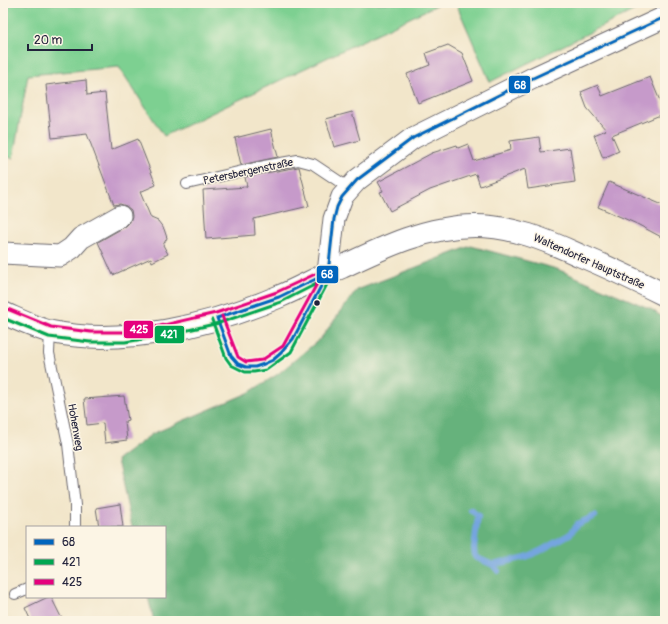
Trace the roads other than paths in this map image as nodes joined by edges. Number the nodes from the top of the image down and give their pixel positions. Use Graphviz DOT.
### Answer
graph roads {
  1 [pos="665,17"];
  2 [pos="187,184"];
  3 [pos="349,188"];
  4 [pos="120,216"];
  5 [pos="3,253"];
  6 [pos="328,273"];
  7 [pos="665,296"];
  8 [pos="3,313"];
  9 [pos="217,318"];
  10 [pos="50,332"];
  11 [pos="75,526"];
  12 [pos="26,589"];
  13 [pos="15,594"];
  1 -- 3 [label="street"];
  2 -- 3 [label="lane, Petersbergenstraße"];
  3 -- 6 [label="street"];
  4 -- 5 [label="street"];
  6 -- 7 [label="main road, Waltendorfer Hauptstraße"];
  6 -- 9 [label="main road, Waltendorfer Hauptstraße"];
  6 -- 9 [label="lane"];
  8 -- 10 [label="main road, Waltendorfer Hauptstraße"];
  9 -- 10 [label="main road, Waltendorfer Hauptstraße"];
  10 -- 11 [label="lane, Hohenweg"];
  12 -- 13 [label="lane"];
}
